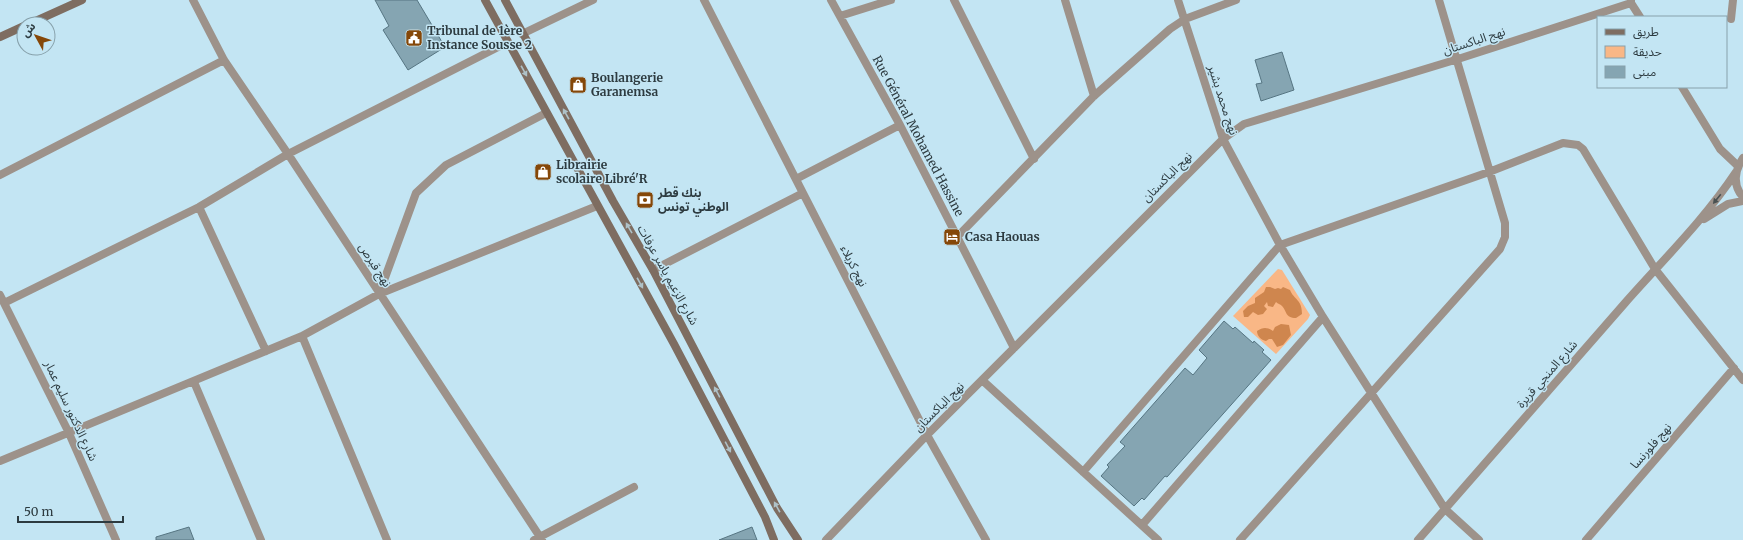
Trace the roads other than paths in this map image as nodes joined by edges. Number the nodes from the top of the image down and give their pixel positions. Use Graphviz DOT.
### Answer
graph roads {
  1 [pos="82,0"];
  2 [pos="192,0"];
  3 [pos="485,0"];
  4 [pos="505,0"];
  5 [pos="593,0"];
  6 [pos="704,0"];
  7 [pos="831,0"];
  8 [pos="891,0"];
  9 [pos="954,0"];
  10 [pos="1065,0"];
  11 [pos="1178,0"];
  12 [pos="1236,0"];
  13 [pos="1439,0"];
  14 [pos="1733,0"];
  15 [pos="1631,1"];
  16 [pos="47,16"];
  17 [pos="840,16"];
  18 [pos="1639,16"];
  19 [pos="1184,19"];
  20 [pos="1731,19"];
  21 [pos="16,30"];
  22 [pos="522,34"];
  23 [pos="0,37"];
  24 [pos="508,42"];
  25 [pos="1458,59"];
  26 [pos="224,60"];
  27 [pos="1683,88"];
  28 [pos="1094,96"];
  29 [pos="546,113"];
  30 [pos="900,125"];
  31 [pos="1223,139"];
  32 [pos="288,154"];
  33 [pos="1743,158"];
  34 [pos="1034,159"];
  35 [pos="1737,169"];
  36 [pos="1488,172"];
  37 [pos="0,175"];
  38 [pos="796,179"];
  39 [pos="804,193"];
  40 [pos="1743,197"];
  41 [pos="1743,201"];
  42 [pos="597,206"];
  43 [pos="199,207"];
  44 [pos="1696,224"];
  45 [pos="958,236"];
  46 [pos="1280,245"];
  47 [pos="1655,269"];
  48 [pos="653,270"];
  49 [pos="0,294"];
  50 [pos="379,294"];
  51 [pos="4,303"];
  52 [pos="1323,317"];
  53 [pos="302,336"];
  54 [pos="1014,348"];
  55 [pos="266,351"];
  56 [pos="1734,368"];
  57 [pos="982,380"];
  58 [pos="1743,380"];
  59 [pos="194,382"];
  60 [pos="1370,394"];
  61 [pos="68,431"];
  62 [pos="927,435"];
  63 [pos="0,461"];
  64 [pos="1084,472"];
  65 [pos="634,487"];
  66 [pos="1445,509"];
  67 [pos="1142,525"];
  68 [pos="539,539"];
  69 [pos="115,540"];
  70 [pos="261,540"];
  71 [pos="387,540"];
  72 [pos="774,540"];
  73 [pos="798,540"];
  74 [pos="826,540"];
  75 [pos="986,540"];
  76 [pos="1158,540"];
  77 [pos="1240,540"];
  78 [pos="1418,540"];
  79 [pos="1478,540"];
  80 [pos="1586,540"];
  1 -- 16 [label="main road"];
  2 -- 26 [label="street, نهج قبرص"];
  3 -- 24 [label="main road"];
  4 -- 22 [label="main road, شارع الزعيم ياسر عرفات"];
  5 -- 22 [label="street"];
  6 -- 38 [label="street, نهج كربلاء"];
  7 -- 17 [label="street, Rue Général Mohamed Hassine"];
  8 -- 17 [label="street"];
  9 -- 34 [label="street"];
  10 -- 28 [label="street"];
  11 -- 19 [label="street, نهج محمد بشير"];
  12 -- 19 [label="street"];
  13 -- 25 [label="street"];
  14 -- 20 [label="street"];
  15 -- 18 [label="street"];
  15 -- 25 [label="street, نهج الباكستان"];
  17 -- 30 [label="street, Rue Général Mohamed Hassine"];
  19 -- 28 [label="street"];
  19 -- 31 [label="street, نهج محمد بشير"];
  21 -- 23 [label="main road"];
  48 -- 22 [label="main road, شارع الزعيم ياسر عرفات, one-way"];
  24 -- 29 [label="main road, one-way"];
  24 -- 32 [label="street"];
  25 -- 31 [label="street, نهج الباكستان"];
  25 -- 36 [label="street"];
  26 -- 32 [label="street, نهج قبرص"];
  26 -- 37 [label="street"];
  27 -- 35 [label="street"];
  28 -- 34 [label="street"];
  29 -- 42 [label="main road"];
  29 -- 50 [label="street"];
  30 -- 38 [label="street"];
  30 -- 45 [label="street, Rue Général Mohamed Hassine"];
  31 -- 46 [label="street, نهج محمد بشير"];
  31 -- 54 [label="street, نهج الباكستان"];
  32 -- 43 [label="street"];
  32 -- 50 [label="street, نهج قبرص"];
  33 -- 35 [label="street, شارع المنجي قريرة"];
  34 -- 45 [label="street"];
  35 -- 40 [label="street"];
  35 -- 44 [label="street, شارع المنجي قريرة, one-way"];
  36 -- 46 [label="street"];
  36 -- 47 [label="street"];
  36 -- 60 [label="street"];
  38 -- 39 [label="street, نهج كربلاء"];
  39 -- 48 [label="street"];
  39 -- 62 [label="street, نهج كربلاء"];
  41 -- 44 [label="street, شارع المنجي قريرة"];
  42 -- 50 [label="street"];
  42 -- 72 [label="main road, one-way"];
  43 -- 51 [label="street"];
  43 -- 55 [label="street"];
  44 -- 47 [label="street, شارع المنجي قريرة"];
  45 -- 54 [label="street, Rue Général Mohamed Hassine"];
  46 -- 52 [label="street, نهج محمد بشير"];
  46 -- 64 [label="street"];
  47 -- 56 [label="street"];
  47 -- 66 [label="street, شارع المنجي قريرة"];
  73 -- 48 [label="main road, شارع الزعيم ياسر عرفات, one-way"];
  49 -- 51 [label="street, شارع الدكتور سليم عمار"];
  50 -- 53 [label="street"];
  50 -- 68 [label="street, نهج قبرص"];
  51 -- 61 [label="street, شارع الدكتور سليم عمار"];
  52 -- 60 [label="street, نهج محمد بشير"];
  52 -- 67 [label="street"];
  53 -- 55 [label="street"];
  53 -- 71 [label="street"];
  54 -- 57 [label="street, نهج الباكستان"];
  55 -- 59 [label="street"];
  56 -- 58 [label="street"];
  56 -- 80 [label="street, نهج فلورنسا"];
  57 -- 62 [label="street, نهج الباكستان"];
  57 -- 64 [label="street"];
  59 -- 61 [label="street"];
  59 -- 70 [label="street"];
  60 -- 66 [label="street, نهج محمد بشير"];
  60 -- 77 [label="street"];
  61 -- 63 [label="street"];
  61 -- 69 [label="street, شارع الدكتور سليم عمار"];
  62 -- 74 [label="street, نهج الباكستان"];
  62 -- 75 [label="street, نهج كربلاء"];
  64 -- 67 [label="street"];
  65 -- 68 [label="street"];
  66 -- 78 [label="street, شارع المنجي قريرة"];
  66 -- 79 [label="street, نهج محمد بشير"];
  67 -- 76 [label="street"];
}
